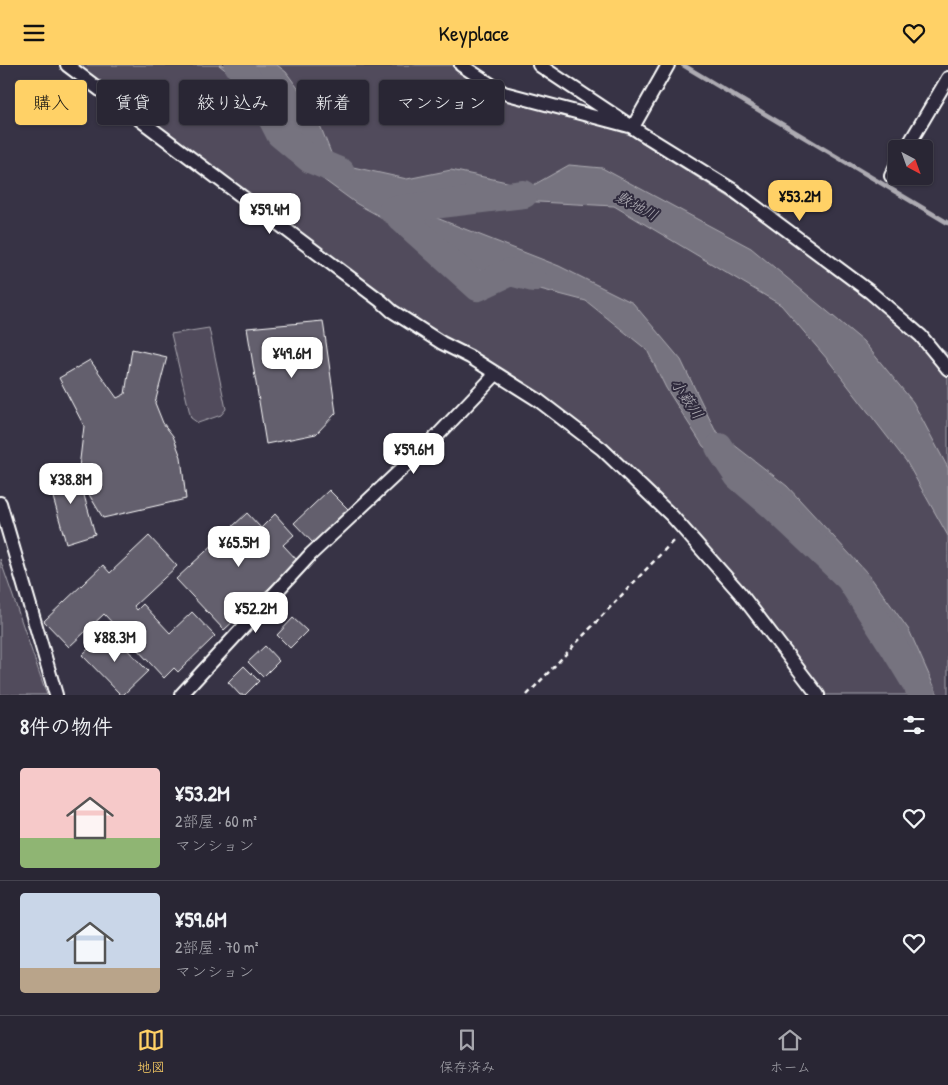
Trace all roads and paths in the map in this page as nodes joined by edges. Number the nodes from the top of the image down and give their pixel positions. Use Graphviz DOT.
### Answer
graph roads {
  1 [pos="67,65"];
  2 [pos="461,65"];
  3 [pos="539,65"];
  4 [pos="668,65"];
  5 [pos="948,78"];
  6 [pos="633,127"];
  7 [pos="911,140"];
  8 [pos="948,369"];
  9 [pos="496,374"];
  10 [pos="0,503"];
  11 [pos="684,530"];
  12 [pos="56,695"];
  13 [pos="180,695"];
  14 [pos="527,695"];
  15 [pos="818,695"];
  1 -- 9 [label="street"];
  2 -- 6 [label="street"];
  3 -- 6 [label="street"];
  4 -- 6 [label="street"];
  5 -- 7 [label="street"];
  6 -- 8 [label="street"];
  9 -- 11 [label="street"];
  9 -- 13 [label="street"];
  10 -- 12 [label="street"];
  11 -- 14 [label="path"];
  11 -- 15 [label="street"];
}
